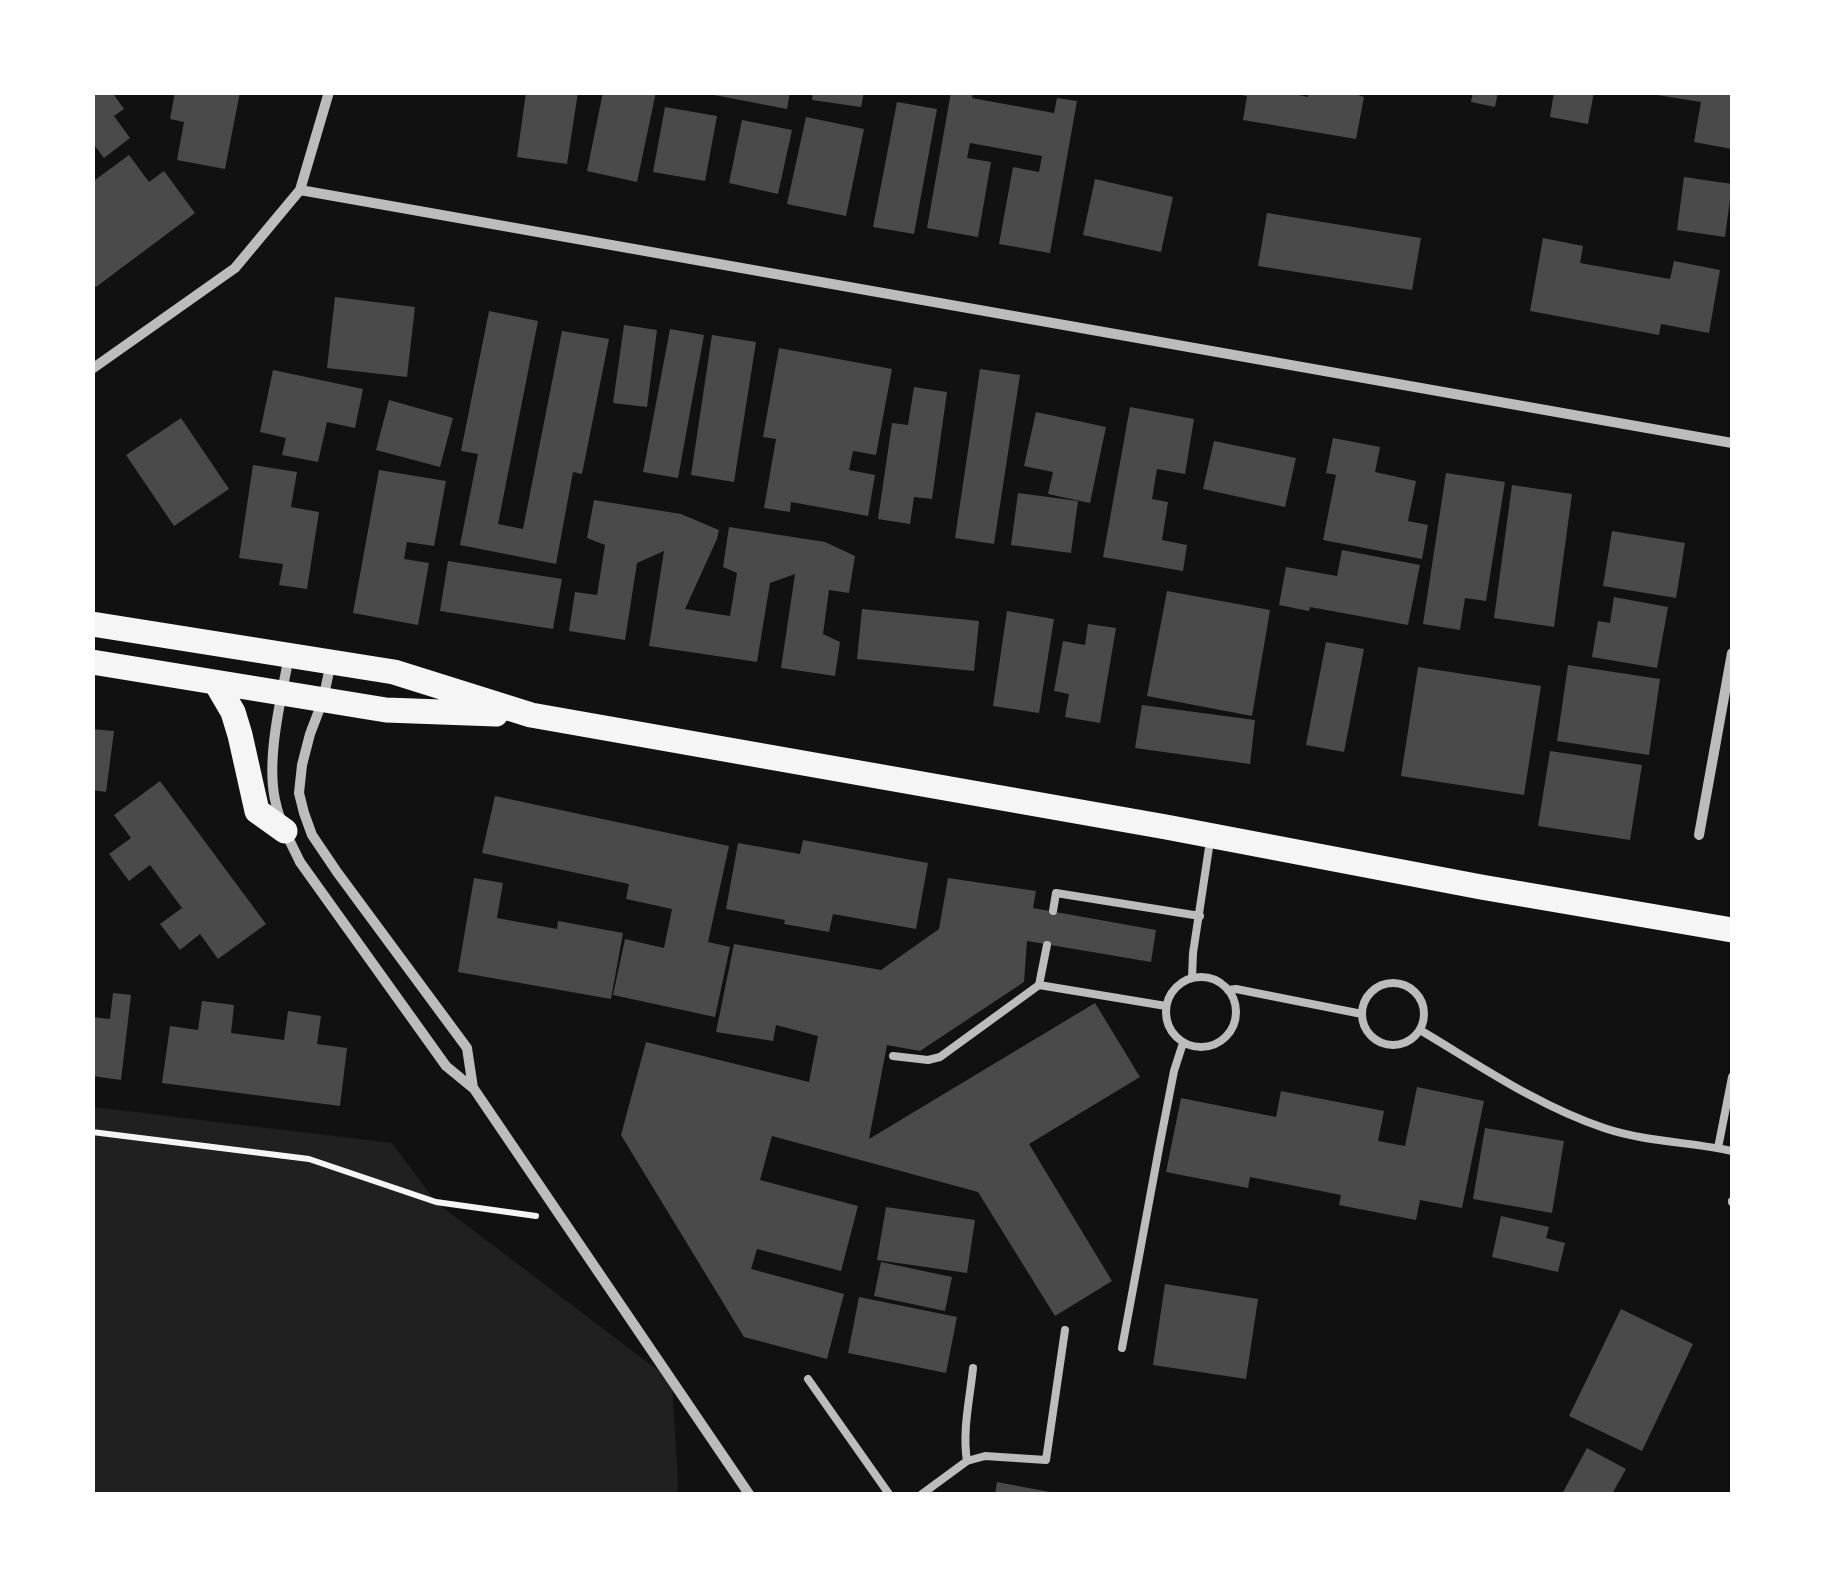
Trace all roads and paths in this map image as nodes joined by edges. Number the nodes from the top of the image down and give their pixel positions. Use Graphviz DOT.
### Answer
graph roads {
  1 [pos="329,92"];
  2 [pos="300,190"];
  3 [pos="92,369"];
  4 [pos="1732,443"];
  5 [pos="92,624"];
  6 [pos="1732,654"];
  7 [pos="289,655"];
  8 [pos="92,662"];
  9 [pos="331,662"];
  10 [pos="216,682"];
  11 [pos="282,694"];
  12 [pos="322,700"];
  13 [pos="530,715"];
  14 [pos="285,832"];
  15 [pos="1699,834"];
  16 [pos="1211,837"];
  17 [pos="1052,911"];
  18 [pos="1200,916"];
  19 [pos="1732,930"];
  20 [pos="1047,944"];
  21 [pos="1192,978"];
  22 [pos="1039,985"];
  23 [pos="1228,990"];
  24 [pos="1166,1006"];
  25 [pos="1362,1014"];
  26 [pos="1420,1030"];
  27 [pos="1183,1042"];
  28 [pos="893,1056"];
  29 [pos="1732,1077"];
  30 [pos="474,1089"];
  31 [pos="92,1132"];
  32 [pos="1718,1148"];
  33 [pos="1732,1151"];
  34 [pos="562,1220"];
  35 [pos="1066,1330"];
  36 [pos="1122,1348"];
  37 [pos="974,1368"];
  38 [pos="808,1379"];
  39 [pos="967,1461"];
  40 [pos="749,1494"];
  41 [pos="889,1494"];
  42 [pos="922,1494"];
  1 -- 2 [label="street"];
  2 -- 3 [label="street"];
  2 -- 4 [label="street"];
  5 -- 7 [label="main road"];
  6 -- 15 [label="street"];
  7 -- 9 [label="main road"];
  7 -- 11 [label="street"];
  8 -- 10 [label="main road"];
  9 -- 12 [label="street"];
  9 -- 13 [label="main road"];
  10 -- 11 [label="main road"];
  10 -- 14 [label="main road"];
  11 -- 12 [label="main road"];
  11 -- 14 [label="street"];
  12 -- 13 [label="main road"];
  12 -- 30 [label="street"];
  13 -- 16 [label="main road"];
  14 -- 30 [label="street"];
  16 -- 18 [label="lane"];
  16 -- 19 [label="main road"];
  17 -- 18 [label="lane"];
  18 -- 21 [label="lane"];
  20 -- 22 [label="lane"];
  21 -- 23 [label="lane"];
  21 -- 24 [label="lane"];
  22 -- 24 [label="lane"];
  22 -- 28 [label="lane"];
  23 -- 25 [label="lane"];
  23 -- 27 [label="lane"];
  24 -- 27 [label="lane"];
  25 -- 26 [label="lane"];
  25 -- 26 [label="lane"];
  26 -- 32 [label="lane"];
  27 -- 36 [label="lane"];
  29 -- 32 [label="lane"];
  30 -- 34 [label="street"];
  31 -- 34 [label="path"];
  32 -- 33 [label="lane"];
  34 -- 40 [label="street"];
  35 -- 39 [label="lane"];
  37 -- 39 [label="lane"];
  38 -- 41 [label="lane"];
  39 -- 42 [label="lane"];
}
